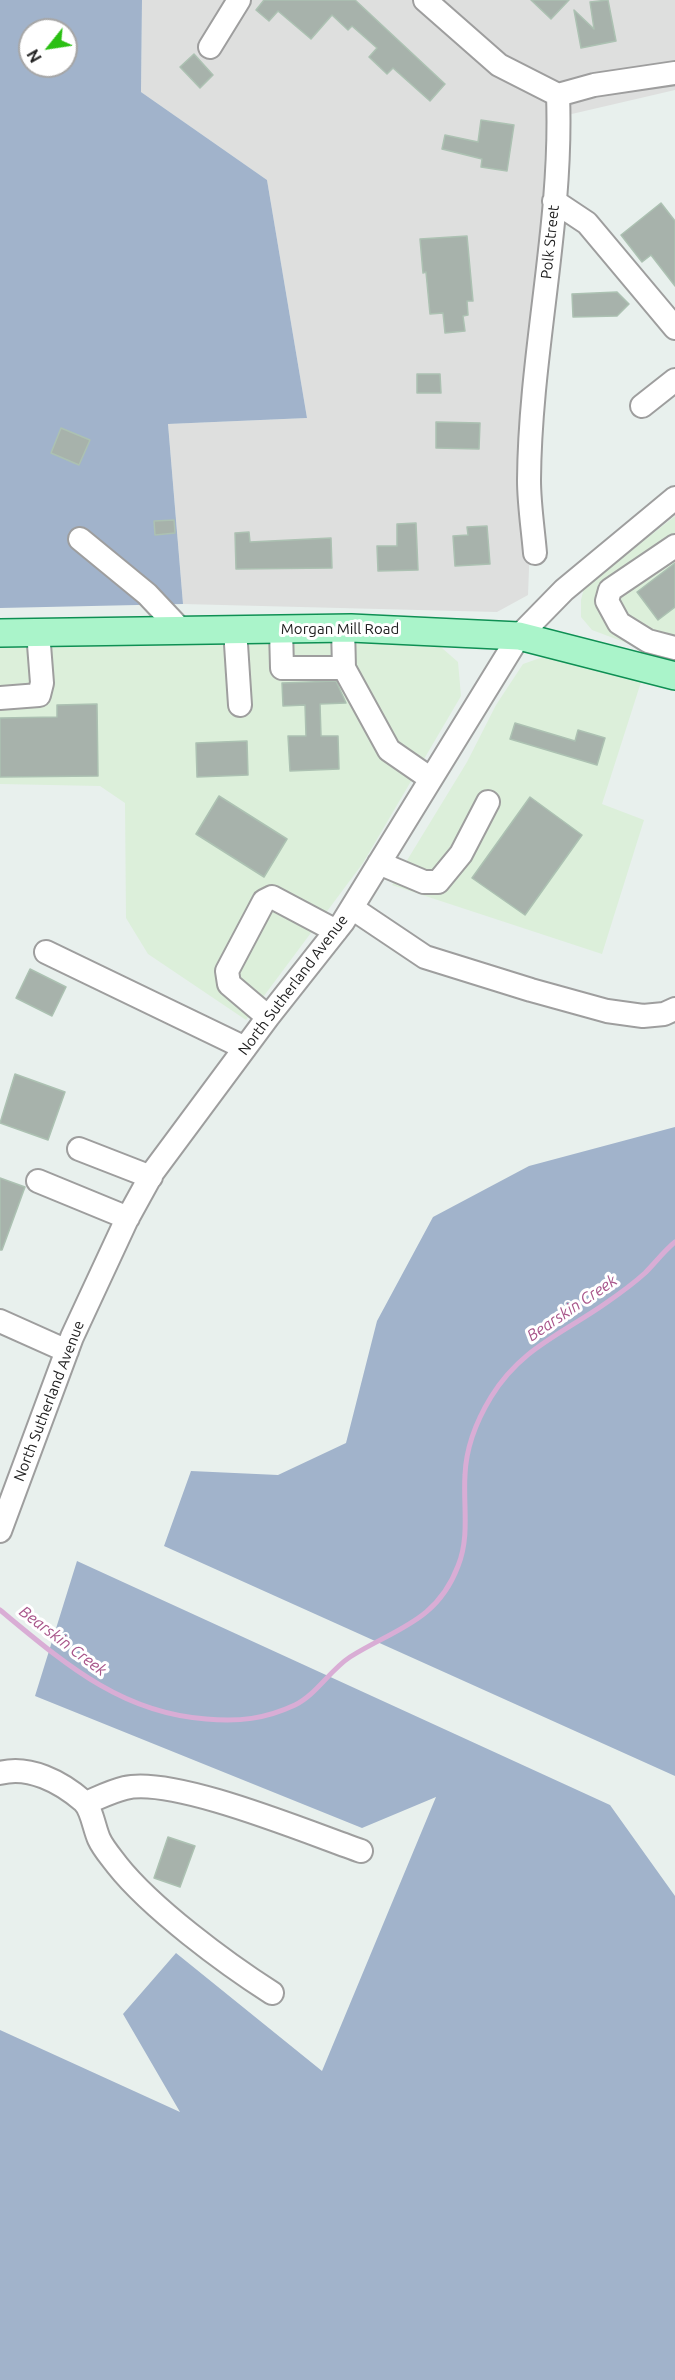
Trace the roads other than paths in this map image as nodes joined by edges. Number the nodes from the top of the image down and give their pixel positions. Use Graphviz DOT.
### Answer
graph roads {
  1 [pos="239,0"];
  2 [pos="425,0"];
  3 [pos="210,47"];
  4 [pos="675,73"];
  5 [pos="558,95"];
  6 [pos="554,201"];
  7 [pos="675,328"];
  8 [pos="675,380"];
  9 [pos="642,406"];
  10 [pos="675,498"];
  11 [pos="80,538"];
  12 [pos="675,546"];
  13 [pos="535,553"];
  14 [pos="619,624"];
  15 [pos="343,628"];
  16 [pos="235,629"];
  17 [pos="281,629"];
  18 [pos="180,630"];
  19 [pos="38,632"];
  20 [pos="0,633"];
  21 [pos="519,636"];
  22 [pos="675,648"];
  23 [pos="611,659"];
  24 [pos="344,668"];
  25 [pos="675,676"];
  26 [pos="0,698"];
  27 [pos="240,705"];
  28 [pos="431,779"];
  29 [pos="488,802"];
  30 [pos="380,863"];
  31 [pos="352,908"];
  32 [pos="336,931"];
  33 [pos="46,952"];
  34 [pos="675,1009"];
  35 [pos="268,1017"];
  36 [pos="245,1048"];
  37 [pos="79,1149"];
  38 [pos="151,1177"];
  39 [pos="38,1181"];
  40 [pos="128,1218"];
  41 [pos="0,1321"];
  42 [pos="67,1351"];
  43 [pos="0,1531"];
  44 [pos="0,1773"];
  45 [pos="86,1803"];
  46 [pos="361,1851"];
  47 [pos="272,1993"];
  1 -- 3 [label="street"];
  2 -- 5 [label="street"];
  4 -- 5 [label="street"];
  5 -- 6 [label="street, Polk Street"];
  6 -- 7 [label="street"];
  6 -- 13 [label="street, Polk Street"];
  8 -- 9 [label="street"];
  10 -- 21 [label="street, North Sutherland Avenue"];
  11 -- 18 [label="street"];
  12 -- 14 [label="street"];
  14 -- 22 [label="street"];
  14 -- 23 [label="street"];
  15 -- 17 [label="main road, Morgan Mill Road"];
  15 -- 21 [label="main road, Morgan Mill Road"];
  15 -- 24 [label="street"];
  16 -- 17 [label="main road, Morgan Mill Road"];
  16 -- 18 [label="main road, Morgan Mill Road"];
  16 -- 27 [label="street"];
  17 -- 24 [label="street"];
  18 -- 19 [label="main road, Morgan Mill Road"];
  19 -- 20 [label="main road, Morgan Mill Road"];
  19 -- 26 [label="street"];
  21 -- 23 [label="main road, Morgan Mill Road"];
  21 -- 28 [label="street, North Sutherland Avenue"];
  23 -- 25 [label="main road, Morgan Mill Road"];
  24 -- 28 [label="street"];
  28 -- 30 [label="street, North Sutherland Avenue"];
  29 -- 30 [label="street"];
  30 -- 31 [label="street, North Sutherland Avenue"];
  31 -- 32 [label="street, North Sutherland Avenue"];
  31 -- 34 [label="street"];
  32 -- 35 [label="street, North Sutherland Avenue"];
  32 -- 35 [label="street"];
  33 -- 36 [label="street"];
  35 -- 36 [label="street, North Sutherland Avenue"];
  36 -- 38 [label="street, North Sutherland Avenue"];
  37 -- 38 [label="street"];
  38 -- 40 [label="street, North Sutherland Avenue"];
  39 -- 40 [label="street"];
  40 -- 42 [label="street, North Sutherland Avenue"];
  41 -- 42 [label="street"];
  42 -- 43 [label="street, North Sutherland Avenue"];
  44 -- 45 [label="street"];
  45 -- 46 [label="street"];
  45 -- 47 [label="street"];
}
